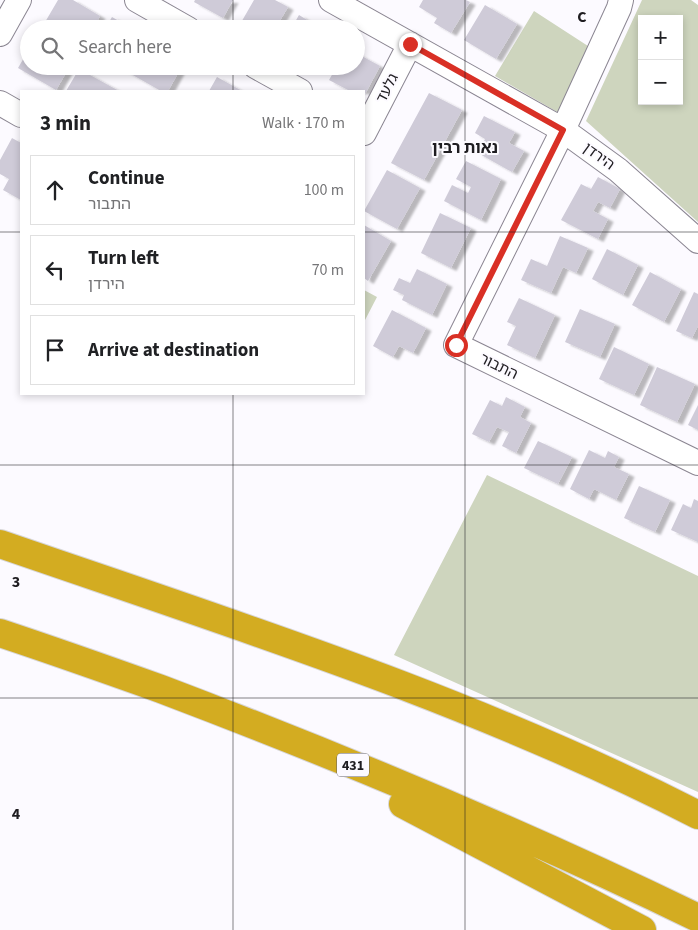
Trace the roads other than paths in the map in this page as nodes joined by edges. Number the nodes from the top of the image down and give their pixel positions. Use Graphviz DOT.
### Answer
graph roads {
  1 [pos="19,0"];
  2 [pos="137,0"];
  3 [pos="331,0"];
  4 [pos="621,0"];
  5 [pos="172,20"];
  6 [pos="0,34"];
  7 [pos="410,44"];
  8 [pos="271,75"];
  9 [pos="298,90"];
  10 [pos="0,103"];
  11 [pos="20,114"];
  12 [pos="365,127"];
  13 [pos="563,130"];
  14 [pos="698,240"];
  15 [pos="698,463"];
  16 [pos="0,544"];
  17 [pos="0,632"];
  18 [pos="218,712"];
  19 [pos="698,813"];
  20 [pos="698,918"];
  21 [pos="642,930"];
  1 -- 6 [label="street"];
  2 -- 5 [label="street"];
  3 -- 7 [label="street, הירדן"];
  4 -- 13 [label="street, התבור"];
  7 -- 12 [label="street, גלעד"];
  7 -- 13 [label="street, הירדן"];
  8 -- 9 [label="street"];
  10 -- 11 [label="street"];
  13 -- 14 [label="street, הירדן"];
  13 -- 15 [label="street, התבור"];
  16 -- 19 [label="highway"];
  17 -- 18 [label="highway, 431"];
  18 -- 20 [label="highway, 431"];
  18 -- 21 [label="highway"];
}
